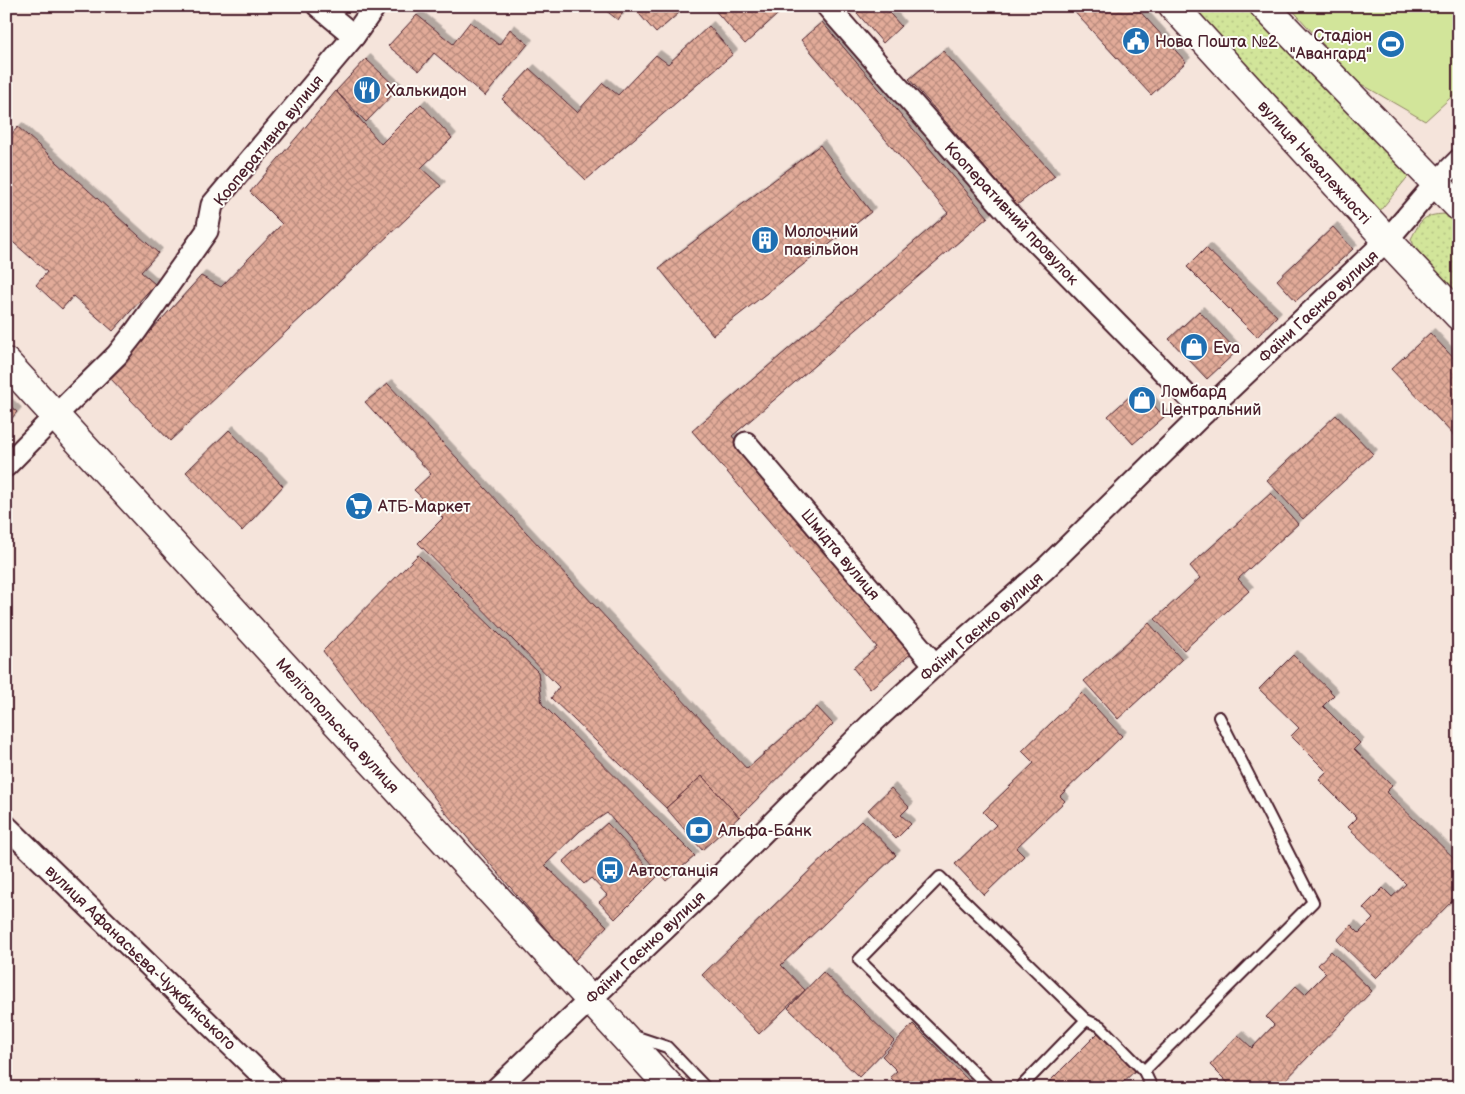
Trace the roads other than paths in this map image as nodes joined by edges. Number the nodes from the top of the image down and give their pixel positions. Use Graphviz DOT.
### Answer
graph roads {
  1 [pos="318,6"];
  2 [pos="374,6"];
  3 [pos="827,6"];
  4 [pos="1173,6"];
  5 [pos="1264,6"];
  6 [pos="354,36"];
  7 [pos="1459,160"];
  8 [pos="1436,183"];
  9 [pos="1459,207"];
  10 [pos="1387,240"];
  11 [pos="1459,316"];
  12 [pos="6,362"];
  13 [pos="1204,413"];
  14 [pos="55,416"];
  15 [pos="746,443"];
  16 [pos="6,466"];
  17 [pos="935,665"];
  18 [pos="1219,717"];
  19 [pos="6,826"];
  20 [pos="589,1000"];
  21 [pos="1086,1020"];
  22 [pos="618,1030"];
  23 [pos="1144,1071"];
  24 [pos="276,1088"];
  25 [pos="497,1088"];
  26 [pos="671,1088"];
  27 [pos="706,1088"];
  28 [pos="990,1088"];
  29 [pos="1020,1088"];
  30 [pos="1152,1088"];
  1 -- 6 [label="street"];
  2 -- 6 [label="street, Кооперативна вулиця"];
  3 -- 13 [label="street, Кооперативний провулок"];
  4 -- 10 [label="main road, вулиця Незалежності"];
  5 -- 8 [label="main road"];
  6 -- 14 [label="street, Кооперативна вулиця"];
  7 -- 8 [label="street, Фаїни Гаєнко вулиця"];
  8 -- 9 [label="main road"];
  8 -- 10 [label="street, Фаїни Гаєнко вулиця"];
  10 -- 11 [label="main road, вулиця Незалежності"];
  10 -- 13 [label="street, Фаїни Гаєнко вулиця"];
  12 -- 14 [label="main road, Мелітопольська вулиця"];
  13 -- 17 [label="street, Фаїни Гаєнко вулиця"];
  14 -- 16 [label="street, Кооперативна вулиця"];
  14 -- 20 [label="main road, Мелітопольська вулиця"];
  15 -- 17 [label="street, Шмідта вулиця"];
  17 -- 20 [label="street, Фаїни Гаєнко вулиця"];
  18 -- 23 [label="lane"];
  19 -- 24 [label="street, вулиця Афанасьєва-Чужбинського"];
  20 -- 22 [label="main road, Мелітопольська вулиця"];
  20 -- 25 [label="street, Фаїни Гаєнко вулиця"];
  21 -- 23 [label="lane"];
  21 -- 28 [label="lane"];
  21 -- 29 [label="lane"];
  22 -- 26 [label="main road, Мелітопольська вулиця"];
  22 -- 27 [label="lane"];
  23 -- 30 [label="lane"];
}
